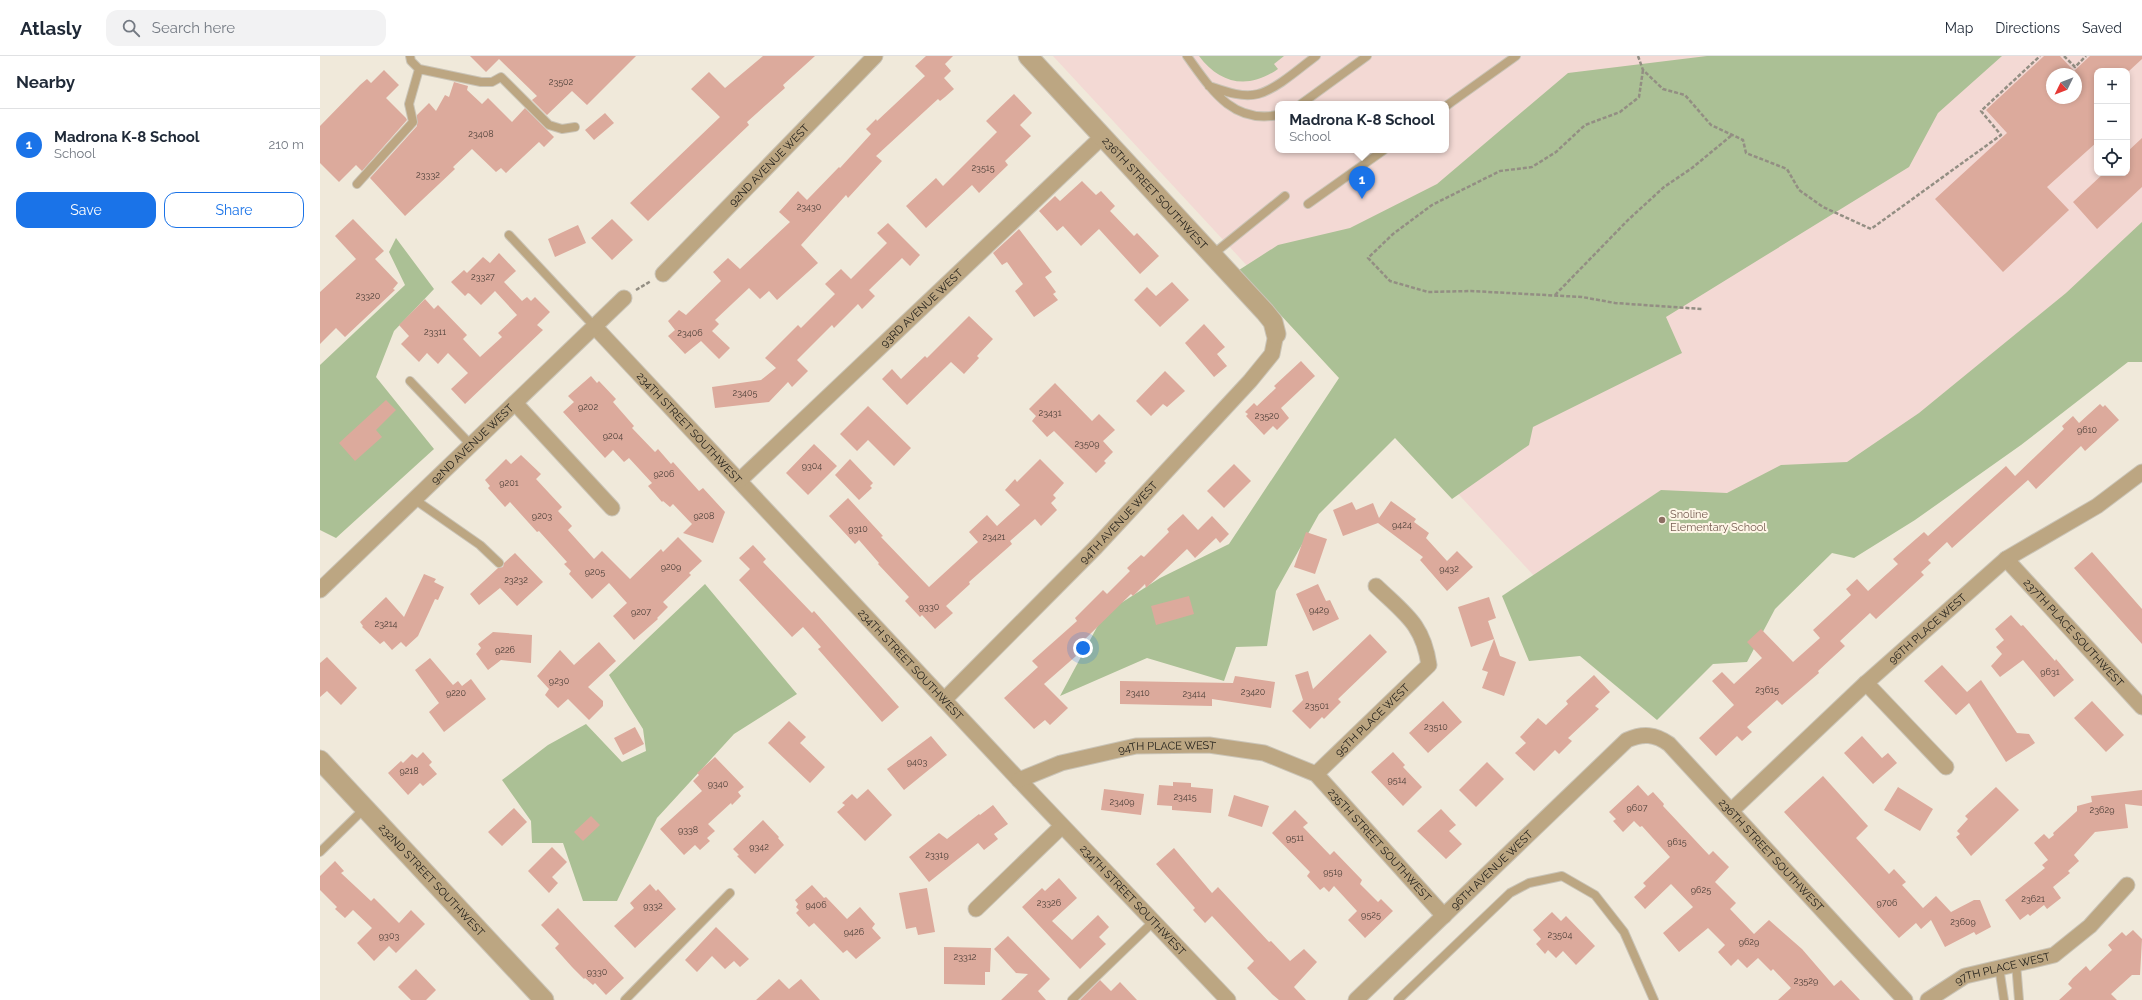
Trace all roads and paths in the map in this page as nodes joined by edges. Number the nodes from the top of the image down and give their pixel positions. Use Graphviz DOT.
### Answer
graph roads {
  1 [pos="410,56"];
  2 [pos="875,56"];
  3 [pos="1028,56"];
  4 [pos="1187,56"];
  5 [pos="1316,56"];
  6 [pos="1368,56"];
  7 [pos="1516,56"];
  8 [pos="1638,56"];
  9 [pos="2040,56"];
  10 [pos="2064,56"];
  11 [pos="2086,56"];
  12 [pos="419,69"];
  13 [pos="1643,70"];
  14 [pos="1209,86"];
  15 [pos="1305,101"];
  16 [pos="1449,104"];
  17 [pos="1275,116"];
  18 [pos="575,127"];
  19 [pos="1732,135"];
  20 [pos="1102,136"];
  21 [pos="1380,153"];
  22 [pos="357,184"];
  23 [pos="1285,196"];
  24 [pos="1308,204"];
  25 [pos="509,235"];
  26 [pos="1212,255"];
  27 [pos="663,274"];
  28 [pos="1554,296"];
  29 [pos="624,298"];
  30 [pos="1702,309"];
  31 [pos="595,327"];
  32 [pos="1276,334"];
  33 [pos="410,381"];
  34 [pos="515,403"];
  35 [pos="471,445"];
  36 [pos="2142,472"];
  37 [pos="740,480"];
  38 [pos="414,499"];
  39 [pos="612,508"];
  40 [pos="2006,558"];
  41 [pos="499,564"];
  42 [pos="1376,586"];
  43 [pos="320,590"];
  44 [pos="1866,683"];
  45 [pos="944,700"];
  46 [pos="2142,707"];
  47 [pos="1627,740"];
  48 [pos="320,760"];
  49 [pos="1946,767"];
  50 [pos="1316,774"];
  51 [pos="1019,780"];
  52 [pos="365,808"];
  53 [pos="1732,811"];
  54 [pos="1062,826"];
  55 [pos="320,852"];
  56 [pos="2127,885"];
  57 [pos="730,893"];
  58 [pos="976,908"];
  59 [pos="1444,916"];
  60 [pos="1153,922"];
  61 [pos="2016,963"];
  62 [pos="1999,967"];
  63 [pos="544,1000"];
  64 [pos="625,1000"];
  65 [pos="1072,1000"];
  66 [pos="1228,1000"];
  67 [pos="1356,1000"];
  68 [pos="1398,1000"];
  69 [pos="1654,1000"];
  70 [pos="1905,1000"];
  71 [pos="1928,1000"];
  72 [pos="2004,1000"];
  73 [pos="2019,1000"];
  1 -- 12 [label="lane"];
  2 -- 27 [label="street, 92ND AVENUE WEST"];
  3 -- 20 [label="street, 236TH STREET SOUTHWEST"];
  4 -- 14 [label="lane"];
  5 -- 14 [label="lane"];
  6 -- 15 [label="lane"];
  7 -- 16 [label="lane"];
  8 -- 13 [label="path"];
  9 -- 19 [label="path"];
  10 -- 11 [label="path"];
  12 -- 18 [label="lane"];
  12 -- 22 [label="lane"];
  13 -- 19 [label="path"];
  13 -- 28 [label="path"];
  14 -- 17 [label="lane"];
  19 -- 28 [label="path"];
  20 -- 26 [label="street, 236TH STREET SOUTHWEST"];
  20 -- 37 [label="street, 93RD AVENUE WEST"];
  21 -- 24 [label="lane"];
  23 -- 26 [label="lane"];
  25 -- 31 [label="lane"];
  26 -- 32 [label="street, 236TH STREET SOUTHWEST"];
  27 -- 29 [label="path"];
  28 -- 30 [label="path"];
  29 -- 31 [label="street, 92ND AVENUE WEST"];
  31 -- 34 [label="street, 92ND AVENUE WEST"];
  31 -- 37 [label="street, 234TH STREET SOUTHWEST"];
  32 -- 45 [label="street, 94TH AVENUE WEST"];
  33 -- 35 [label="lane"];
  34 -- 35 [label="street, 92ND AVENUE WEST"];
  34 -- 39 [label="street"];
  35 -- 38 [label="street, 92ND AVENUE WEST"];
  36 -- 40 [label="street, 96TH PLACE WEST"];
  37 -- 45 [label="street, 234TH STREET SOUTHWEST"];
  38 -- 41 [label="lane"];
  38 -- 43 [label="street, 92ND AVENUE WEST"];
  40 -- 44 [label="street, 96TH PLACE WEST"];
  40 -- 46 [label="street, 237TH PLACE SOUTHWEST"];
  42 -- 50 [label="street, 95TH PLACE WEST"];
  44 -- 49 [label="street"];
  44 -- 53 [label="street, 96TH PLACE WEST"];
  45 -- 51 [label="street, 234TH STREET SOUTHWEST"];
  47 -- 53 [label="street, 236TH STREET SOUTHWEST"];
  47 -- 59 [label="street, 96TH AVENUE WEST"];
  48 -- 52 [label="street, 232ND STREET SOUTHWEST"];
  50 -- 51 [label="street, 94TH PLACE WEST"];
  50 -- 59 [label="street, 235TH STREET SOUTHWEST"];
  51 -- 54 [label="street, 234TH STREET SOUTHWEST"];
  52 -- 55 [label="lane"];
  52 -- 63 [label="street, 232ND STREET SOUTHWEST"];
  53 -- 70 [label="street, 236TH STREET SOUTHWEST"];
  54 -- 58 [label="street"];
  54 -- 60 [label="street, 234TH STREET SOUTHWEST"];
  56 -- 61 [label="street, 97TH PLACE WEST"];
  57 -- 64 [label="lane"];
  59 -- 67 [label="street, 96TH AVENUE WEST"];
  60 -- 65 [label="lane"];
  60 -- 66 [label="street, 234TH STREET SOUTHWEST"];
  61 -- 62 [label="street, 97TH PLACE WEST"];
  61 -- 73 [label="lane"];
  62 -- 71 [label="street, 97TH PLACE WEST"];
  62 -- 72 [label="lane"];
  68 -- 69 [label="lane"];
}
